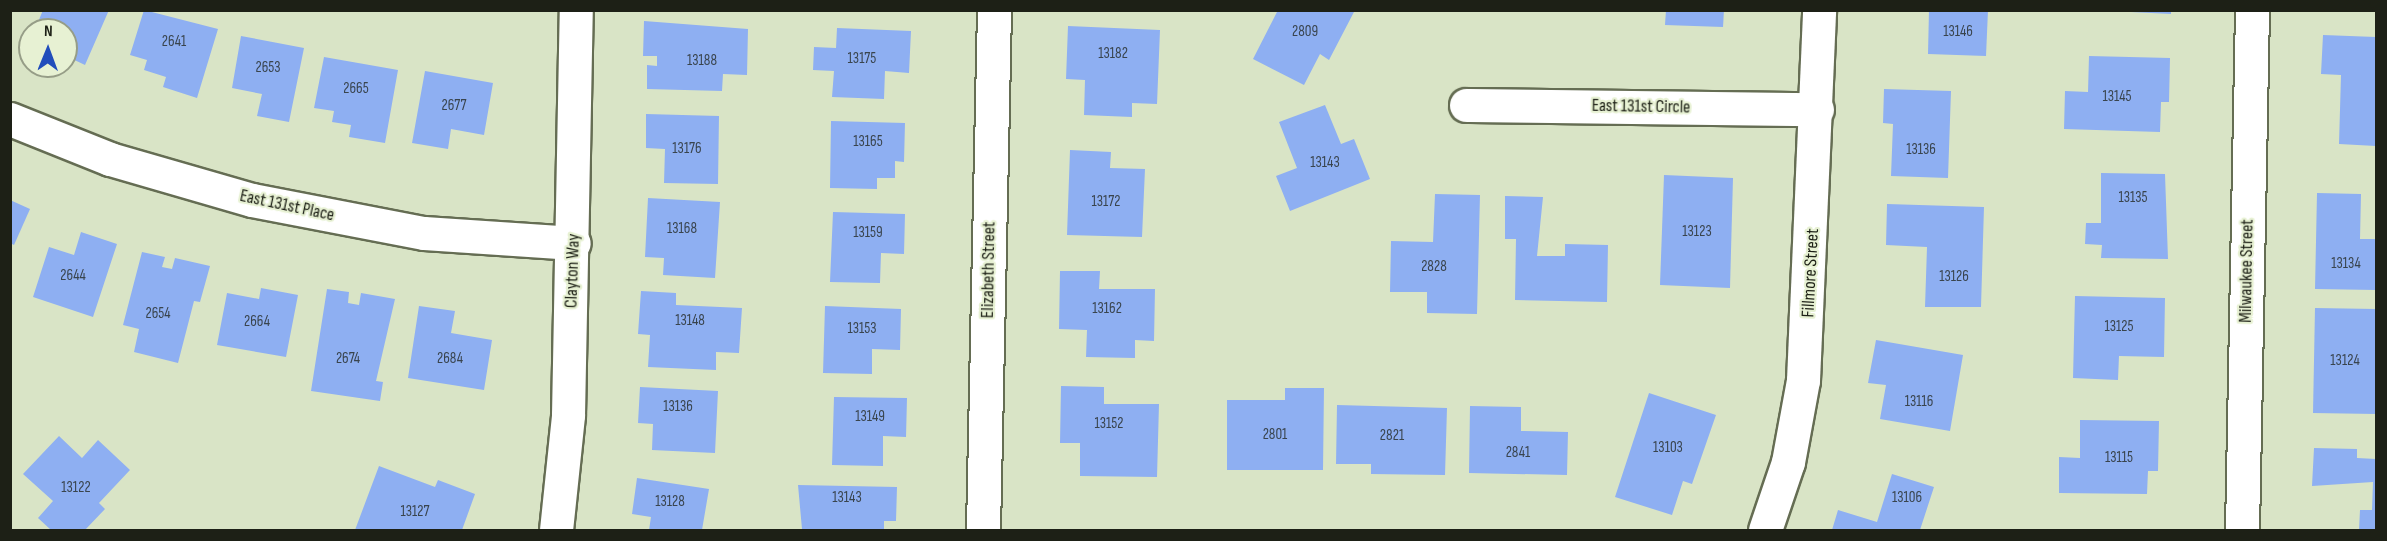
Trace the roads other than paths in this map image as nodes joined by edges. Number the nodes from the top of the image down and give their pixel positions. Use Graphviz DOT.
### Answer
graph roads {
  1 [pos="576,10"];
  2 [pos="994,10"];
  3 [pos="1819,10"];
  4 [pos="2252,10"];
  5 [pos="1466,105"];
  6 [pos="1817,109"];
  7 [pos="10,119"];
  8 [pos="574,243"];
  9 [pos="556,531"];
  10 [pos="983,531"];
  11 [pos="1765,531"];
  12 [pos="2242,531"];
  1 -- 8 [label="street, Clayton Way"];
  2 -- 10 [label="street, Elizabeth Street"];
  3 -- 6 [label="street, Fillmore Street"];
  4 -- 12 [label="street, Milwaukee Street"];
  5 -- 6 [label="street, East 131st Circle"];
  6 -- 11 [label="street, Fillmore Street"];
  7 -- 8 [label="street, East 131st Place"];
  8 -- 9 [label="street, Clayton Way"];
}
